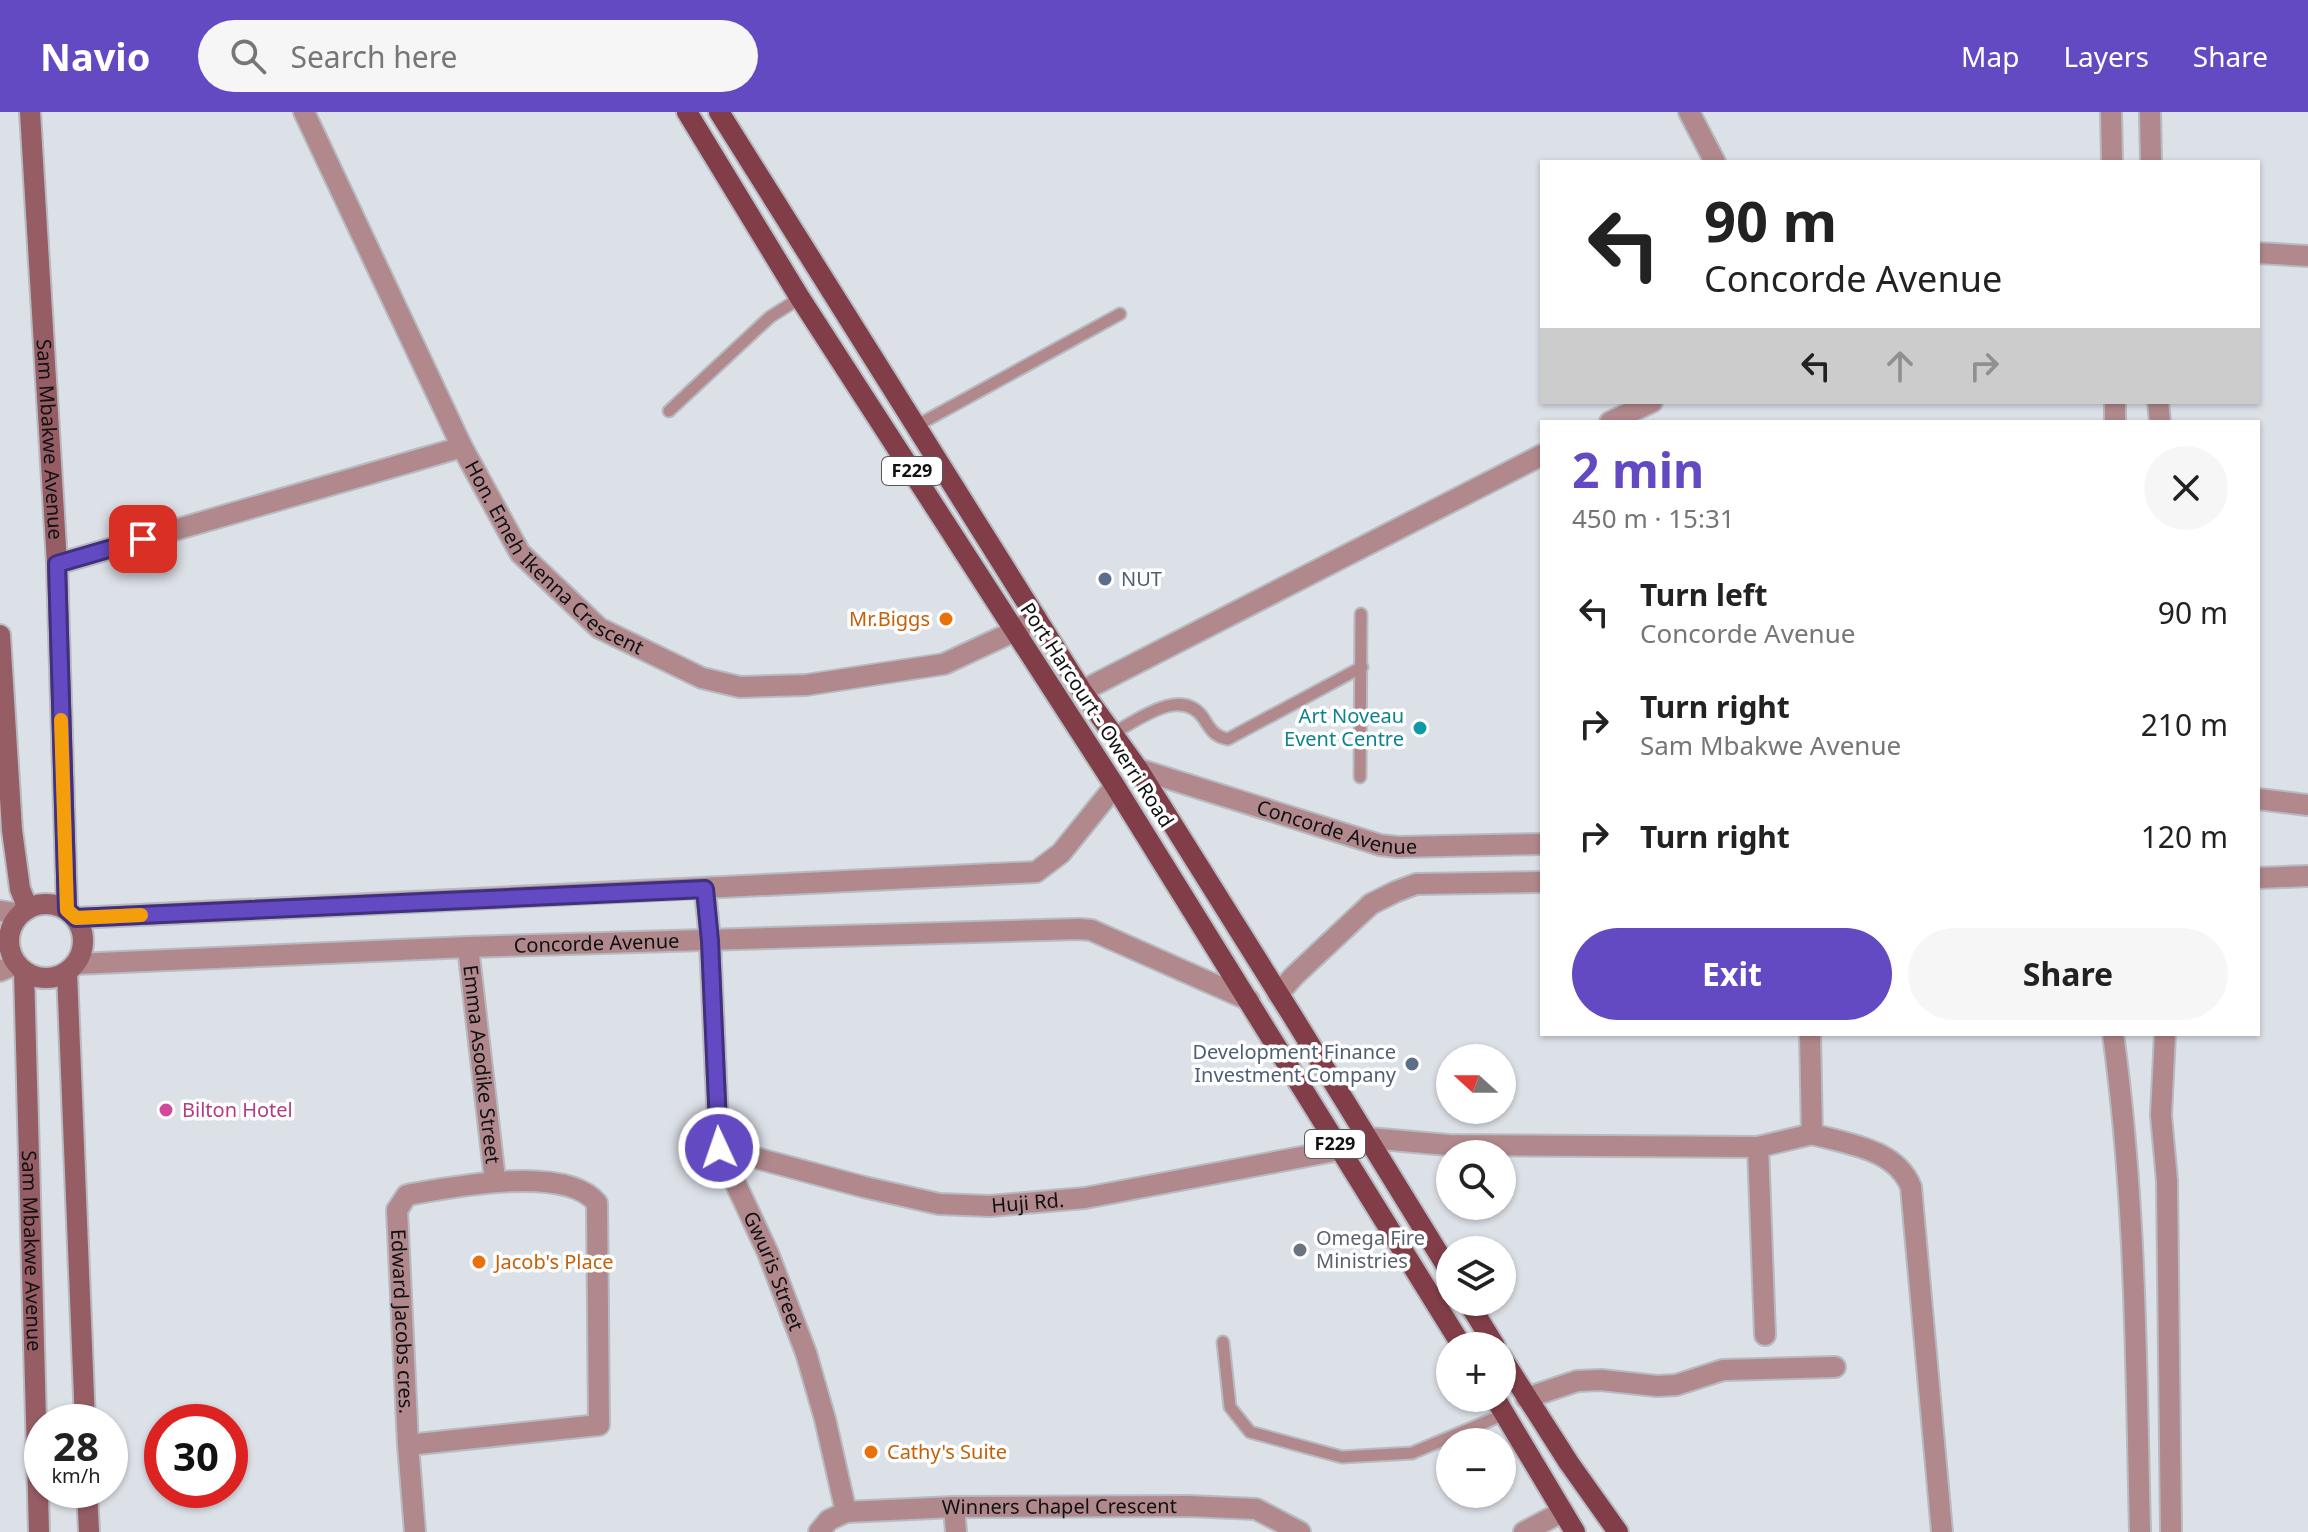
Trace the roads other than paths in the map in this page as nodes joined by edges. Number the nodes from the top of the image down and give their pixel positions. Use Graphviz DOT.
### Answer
graph roads {
  1 [pos="30,112"];
  2 [pos="304,112"];
  3 [pos="687,112"];
  4 [pos="719,112"];
  5 [pos="1689,112"];
  6 [pos="2111,112"];
  7 [pos="2150,112"];
  8 [pos="1714,160"];
  9 [pos="2112,160"];
  10 [pos="2151,160"];
  11 [pos="2260,253"];
  12 [pos="2308,256"];
  13 [pos="800,298"];
  14 [pos="1120,314"];
  15 [pos="1648,404"];
  16 [pos="669,411"];
  17 [pos="1614,420"];
  18 [pos="916,426"];
  19 [pos="462,447"];
  20 [pos="1540,456"];
  21 [pos="57,564"];
  22 [pos="1361,614"];
  23 [pos="1036,617"];
  24 [pos="1015,631"];
  25 [pos="0,635"];
  26 [pos="1362,667"];
  27 [pos="1082,691"];
  28 [pos="1112,734"];
  29 [pos="1138,769"];
  30 [pos="1360,777"];
  31 [pos="1115,786"];
  32 [pos="2260,799"];
  33 [pos="2308,805"];
  34 [pos="1540,844"];
  35 [pos="2308,876"];
  36 [pos="2260,878"];
  37 [pos="1540,882"];
  38 [pos="705,889"];
  39 [pos="16,911"];
  40 [pos="72,914"];
  41 [pos="710,941"];
  42 [pos="468,947"];
  43 [pos="71,968"];
  44 [pos="14,969"];
  45 [pos="1278,994"];
  46 [pos="1249,1000"];
  47 [pos="1810,1036"];
  48 [pos="2113,1036"];
  49 [pos="2165,1036"];
  50 [pos="1812,1134"];
  51 [pos="1369,1138"];
  52 [pos="1758,1147"];
  53 [pos="719,1148"];
  54 [pos="1339,1150"];
  55 [pos="495,1180"];
  56 [pos="1436,1249"];
  57 [pos="1453,1332"];
  58 [pos="1765,1335"];
  59 [pos="1223,1342"];
  60 [pos="1835,1367"];
  61 [pos="1516,1381"];
  62 [pos="1526,1398"];
  63 [pos="84,1404"];
  64 [pos="1489,1412"];
  65 [pos="1504,1412"];
  66 [pos="408,1445"];
  67 [pos="954,1507"];
  68 [pos="88,1508"];
  69 [pos="846,1512"];
  70 [pos="1562,1512"];
  71 [pos="39,1532"];
  72 [pos="89,1532"];
  73 [pos="415,1532"];
  74 [pos="819,1532"];
  75 [pos="956,1532"];
  76 [pos="1300,1532"];
  77 [pos="1524,1532"];
  78 [pos="1575,1532"];
  79 [pos="1618,1532"];
  80 [pos="1942,1532"];
  81 [pos="2140,1532"];
  82 [pos="2171,1532"];
  1 -- 21 [label="main road, Sam Mbakwe Avenue"];
  2 -- 19 [label="street, Hon. Emeh Ikenna Crescent"];
  3 -- 13 [label="main road, Port Harcourt - Owerri Road / F229"];
  4 -- 18 [label="main road, Port Harcourt - Owerri Road / F229"];
  5 -- 8 [label="street"];
  6 -- 9 [label="street"];
  7 -- 10 [label="street"];
  11 -- 12 [label="street"];
  13 -- 16 [label="lane"];
  13 -- 24 [label="main road, Port Harcourt - Owerri Road / F229"];
  14 -- 18 [label="lane"];
  15 -- 17 [label="street"];
  18 -- 23 [label="main road, Port Harcourt - Owerri Road / F229"];
  19 -- 21 [label="street"];
  19 -- 24 [label="street, Hon. Emeh Ikenna Crescent"];
  20 -- 27 [label="street"];
  21 -- 40 [label="main road, Sam Mbakwe Avenue"];
  22 -- 26 [label="lane"];
  23 -- 24 [label="street, Hon. Emeh Ikenna Crescent"];
  23 -- 27 [label="main road, Port Harcourt - Owerri Road / F229"];
  24 -- 31 [label="main road, Port Harcourt - Owerri Road / F229"];
  25 -- 39 [label="main road"];
  26 -- 28 [label="lane"];
  26 -- 30 [label="lane"];
  27 -- 28 [label="main road, Port Harcourt - Owerri Road / F229"];
  28 -- 29 [label="main road, Port Harcourt - Owerri Road / F229"];
  29 -- 34 [label="street, Concorde Avenue"];
  29 -- 45 [label="main road, Port Harcourt - Owerri Road / F229"];
  31 -- 38 [label="street"];
  31 -- 46 [label="main road, Port Harcourt - Owerri Road / F229"];
  32 -- 33 [label="street"];
  35 -- 36 [label="street"];
  37 -- 45 [label="street, Concorde Avenue"];
  38 -- 40 [label="street"];
  38 -- 41 [label="street, Gwuris Street"];
  39 -- 40 [label="main road"];
  39 -- 44 [label="main road"];
  40 -- 43 [label="main road"];
  41 -- 42 [label="street, Concorde Avenue"];
  41 -- 46 [label="street, Concorde Avenue"];
  41 -- 53 [label="street, Gwuris Street"];
  42 -- 43 [label="street, Concorde Avenue"];
  42 -- 55 [label="street, Emma Asodike Street"];
  43 -- 44 [label="main road"];
  43 -- 63 [label="main road"];
  44 -- 71 [label="main road, Sam Mbakwe Avenue"];
  45 -- 51 [label="main road, Port Harcourt - Owerri Road / F229"];
  46 -- 54 [label="main road, Port Harcourt - Owerri Road / F229"];
  47 -- 50 [label="street"];
  48 -- 81 [label="street"];
  49 -- 82 [label="street"];
  50 -- 52 [label="street"];
  50 -- 80 [label="street"];
  51 -- 52 [label="street"];
  51 -- 54 [label="main road"];
  51 -- 56 [label="main road, Port Harcourt - Owerri Road / F229"];
  52 -- 58 [label="street"];
  53 -- 54 [label="street, Huji Rd."];
  53 -- 69 [label="street, Gwuris Street"];
  54 -- 57 [label="main road, Port Harcourt - Owerri Road / F229"];
  55 -- 66 [label="street, Edward Jacobs cres."];
  55 -- 66 [label="street, Edward Jacobs cres."];
  59 -- 64 [label="lane"];
  60 -- 62 [label="street"];
  61 -- 62 [label="main road"];
  62 -- 79 [label="main road"];
  65 -- 70 [label="main road"];
  66 -- 73 [label="street, Edward Jacobs cres."];
  67 -- 69 [label="street, Winners Chapel Crescent"];
  67 -- 75 [label="street"];
  67 -- 76 [label="street, Winners Chapel Crescent"];
  68 -- 72 [label="main road"];
  69 -- 74 [label="street"];
  70 -- 77 [label="street"];
  70 -- 78 [label="main road"];
}
